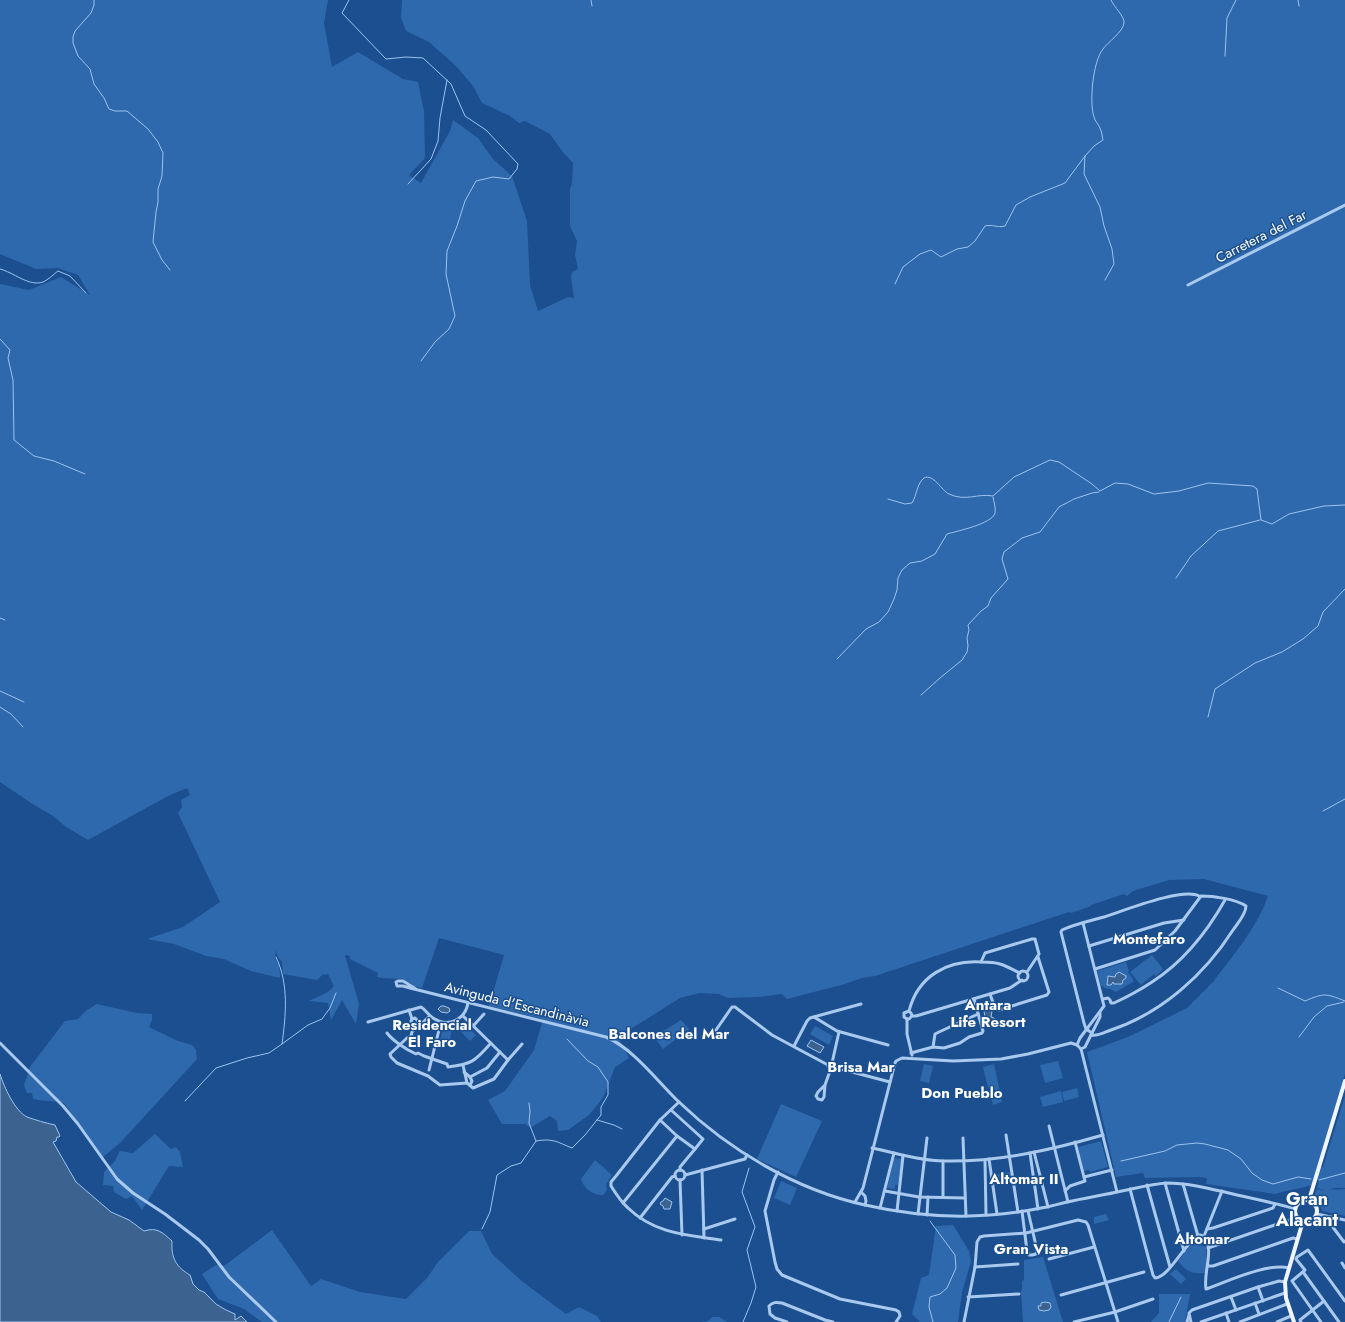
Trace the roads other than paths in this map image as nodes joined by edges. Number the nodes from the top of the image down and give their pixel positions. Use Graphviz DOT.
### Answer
graph roads {
  1 [pos="1345,205"];
  2 [pos="1188,285"];
  3 [pos="1200,896"];
  4 [pos="1225,900"];
  5 [pos="1184,920"];
  6 [pos="1083,923"];
  7 [pos="1089,946"];
  8 [pos="1038,957"];
  9 [pos="981,962"];
  10 [pos="1095,969"];
  11 [pos="1027,972"];
  12 [pos="1020,973"];
  13 [pos="1022,980"];
  14 [pos="416,989"];
  15 [pos="990,994"];
  16 [pos="974,999"];
  17 [pos="1103,999"];
  18 [pos="468,1003"];
  19 [pos="861,1004"];
  20 [pos="409,1010"];
  21 [pos="909,1011"];
  22 [pos="1100,1013"];
  23 [pos="484,1014"];
  24 [pos="978,1014"];
  25 [pos="430,1016"];
  26 [pos="463,1016"];
  27 [pos="912,1016"];
  28 [pos="814,1017"];
  29 [pos="412,1019"];
  30 [pos="907,1019"];
  31 [pos="418,1021"];
  32 [pos="368,1022"];
  33 [pos="441,1022"];
  34 [pos="474,1025"];
  35 [pos="416,1028"];
  36 [pos="1086,1029"];
  37 [pos="716,1030"];
  38 [pos="839,1032"];
  39 [pos="387,1033"];
  40 [pos="1091,1034"];
  41 [pos="492,1043"];
  42 [pos="0,1044"];
  43 [pos="400,1044"];
  44 [pos="522,1044"];
  45 [pos="888,1045"];
  46 [pos="1077,1045"];
  47 [pos="794,1046"];
  48 [pos="933,1047"];
  49 [pos="1082,1049"];
  50 [pos="500,1052"];
  51 [pos="912,1053"];
  52 [pos="431,1058"];
  53 [pos="912,1058"];
  54 [pos="508,1060"];
  55 [pos="832,1063"];
  56 [pos="463,1065"];
  57 [pos="828,1065"];
  58 [pos="832,1068"];
  59 [pos="429,1070"];
  60 [pos="464,1072"];
  61 [pos="470,1077"];
  62 [pos="890,1082"];
  63 [pos="1345,1082"];
  64 [pos="468,1084"];
  65 [pos="826,1085"];
  66 [pos="679,1102"];
  67 [pos="670,1110"];
  68 [pos="660,1120"];
  69 [pos="1049,1126"];
  70 [pos="1006,1134"];
  71 [pos="1103,1135"];
  72 [pos="677,1136"];
  73 [pos="927,1138"];
  74 [pos="963,1138"];
  75 [pos="1075,1142"];
  76 [pos="872,1148"];
  77 [pos="1054,1148"];
  78 [pos="695,1149"];
  79 [pos="1032,1152"];
  80 [pos="894,1154"];
  81 [pos="747,1155"];
  82 [pos="904,1156"];
  83 [pos="1009,1157"];
  84 [pos="924,1159"];
  85 [pos="963,1160"];
  86 [pos="987,1160"];
  87 [pos="943,1161"];
  88 [pos="680,1170"];
  89 [pos="702,1170"];
  90 [pos="1112,1170"];
  91 [pos="778,1172"];
  92 [pos="685,1175"];
  93 [pos="675,1176"];
  94 [pos="1084,1177"];
  95 [pos="680,1180"];
  96 [pos="1165,1183"];
  97 [pos="1183,1184"];
  98 [pos="1147,1185"];
  99 [pos="1130,1189"];
  100 [pos="885,1191"];
  101 [pos="1065,1191"];
  102 [pos="1222,1191"];
  103 [pos="861,1192"];
  104 [pos="1117,1192"];
  105 [pos="899,1195"];
  106 [pos="928,1197"];
  107 [pos="943,1197"];
  108 [pos="965,1198"];
  109 [pos="919,1199"];
  110 [pos="1309,1200"];
  111 [pos="855,1202"];
  112 [pos="928,1202"];
  113 [pos="1068,1202"];
  114 [pos="623,1203"];
  115 [pos="1275,1204"];
  116 [pos="866,1205"];
  117 [pos="1048,1207"];
  118 [pos="880,1208"];
  119 [pos="1038,1209"];
  120 [pos="1296,1209"];
  121 [pos="897,1211"];
  122 [pos="1022,1211"];
  123 [pos="1028,1211"];
  124 [pos="1018,1212"];
  125 [pos="918,1214"];
  126 [pos="997,1214"];
  127 [pos="1317,1214"];
  128 [pos="927,1215"];
  129 [pos="986,1215"];
  130 [pos="966,1216"];
  131 [pos="1298,1217"];
  132 [pos="640,1218"];
  133 [pos="735,1219"];
  134 [pos="1345,1220"];
  135 [pos="1303,1221"];
  136 [pos="1329,1222"];
  137 [pos="704,1229"];
  138 [pos="1207,1229"];
  139 [pos="1033,1232"];
  140 [pos="1026,1233"];
  141 [pos="682,1235"];
  142 [pos="1198,1236"];
  143 [pos="1204,1236"];
  144 [pos="704,1238"];
  145 [pos="1297,1239"];
  146 [pos="721,1240"];
  147 [pos="1345,1241"];
  148 [pos="1094,1247"];
  149 [pos="1208,1248"];
  150 [pos="1184,1251"];
  151 [pos="1049,1259"];
  152 [pos="1342,1263"];
  153 [pos="1018,1264"];
  154 [pos="1208,1266"];
  155 [pos="975,1267"];
  156 [pos="1170,1267"];
  157 [pos="1288,1268"];
  158 [pos="1345,1268"];
  159 [pos="1144,1272"];
  160 [pos="1303,1272"];
  161 [pos="1285,1282"];
  162 [pos="1105,1284"];
  163 [pos="1258,1287"];
  164 [pos="1285,1293"];
  165 [pos="1019,1294"];
  166 [pos="1061,1295"];
  167 [pos="968,1297"];
  168 [pos="1231,1297"];
  169 [pos="1153,1299"];
  170 [pos="1263,1301"];
  171 [pos="1324,1301"];
  172 [pos="1345,1301"];
  173 [pos="1255,1303"];
  174 [pos="1287,1304"];
  175 [pos="1312,1309"];
  176 [pos="1236,1310"];
  177 [pos="1115,1312"];
  178 [pos="1189,1313"];
  179 [pos="1226,1313"];
  180 [pos="1259,1314"];
  181 [pos="1291,1316"];
  182 [pos="1251,1318"];
  183 [pos="1300,1321"];
  184 [pos="276,1322"];
  185 [pos="787,1322"];
  186 [pos="833,1322"];
  187 [pos="896,1322"];
  188 [pos="964,1322"];
  189 [pos="1074,1322"];
  190 [pos="1118,1322"];
  191 [pos="1187,1322"];
  192 [pos="1191,1322"];
  193 [pos="1201,1322"];
  194 [pos="1229,1322"];
  195 [pos="1240,1322"];
  196 [pos="1253,1322"];
  197 [pos="1277,1322"];
  198 [pos="1294,1322"];
  199 [pos="1321,1322"];
  200 [pos="1339,1322"];
  1 -- 2 [label="street, Carretera del Far"];
  3 -- 4 [label="street"];
  3 -- 5 [label="street"];
  3 -- 6 [label="street"];
  4 -- 17 [label="street"];
  4 -- 40 [label="street"];
  5 -- 7 [label="street"];
  5 -- 10 [label="street"];
  6 -- 7 [label="street"];
  6 -- 36 [label="street"];
  7 -- 10 [label="street"];
  8 -- 9 [label="street"];
  8 -- 11 [label="street"];
  8 -- 15 [label="street"];
  9 -- 12 [label="street"];
  9 -- 21 [label="street"];
  10 -- 17 [label="street"];
  11 -- 12 [label="street"];
  11 -- 13 [label="street"];
  12 -- 13 [label="street"];
  13 -- 15 [label="street"];
  14 -- 14 [label="street, Avinguda d'Escandinàvia"];
  14 -- 18 [label="street, Avinguda d'Escandinàvia"];
  15 -- 16 [label="street"];
  16 -- 24 [label="street"];
  16 -- 27 [label="street"];
  17 -- 22 [label="street"];
  18 -- 26 [label="street"];
  18 -- 66 [label="street, Avinguda d'Escandinàvia"];
  19 -- 28 [label="street"];
  20 -- 25 [label="street"];
  20 -- 29 [label="street"];
  20 -- 32 [label="street"];
  21 -- 27 [label="street"];
  21 -- 30 [label="street"];
  22 -- 36 [label="street"];
  22 -- 40 [label="street"];
  23 -- 34 [label="street"];
  24 -- 48 [label="street"];
  24 -- 48 [label="street"];
  25 -- 33 [label="street"];
  25 -- 35 [label="street"];
  26 -- 33 [label="street"];
  26 -- 34 [label="street"];
  27 -- 30 [label="street"];
  28 -- 38 [label="street"];
  28 -- 47 [label="street"];
  29 -- 31 [label="street"];
  29 -- 35 [label="street"];
  30 -- 51 [label="street"];
  33 -- 52 [label="street"];
  34 -- 41 [label="street"];
  35 -- 43 [label="street"];
  36 -- 40 [label="street"];
  36 -- 46 [label="street"];
  37 -- 47 [label="street"];
  38 -- 45 [label="street"];
  38 -- 55 [label="street"];
  39 -- 43 [label="street"];
  40 -- 49 [label="street"];
  41 -- 50 [label="street"];
  41 -- 56 [label="street"];
  42 -- 184 [label="street"];
  43 -- 52 [label="street"];
  43 -- 64 [label="street"];
  44 -- 54 [label="street"];
  46 -- 49 [label="street"];
  46 -- 53 [label="street"];
  47 -- 57 [label="street"];
  48 -- 51 [label="street"];
  49 -- 71 [label="street"];
  50 -- 54 [label="street"];
  50 -- 61 [label="street"];
  51 -- 53 [label="street"];
  52 -- 56 [label="street"];
  52 -- 59 [label="street"];
  53 -- 62 [label="street"];
  54 -- 64 [label="street"];
  55 -- 57 [label="street"];
  55 -- 58 [label="street"];
  56 -- 60 [label="street"];
  57 -- 58 [label="street"];
  58 -- 62 [label="street"];
  58 -- 65 [label="street"];
  60 -- 61 [label="street"];
  60 -- 64 [label="street"];
  61 -- 64 [label="street"];
  62 -- 76 [label="street"];
  63 -- 110 [label="main road"];
  66 -- 67 [label="street"];
  66 -- 81 [label="street, Avinguda d'Escandinàvia"];
  67 -- 68 [label="street"];
  67 -- 78 [label="street"];
  68 -- 72 [label="street"];
  68 -- 114 [label="street"];
  69 -- 77 [label="street"];
  70 -- 83 [label="street"];
  71 -- 75 [label="street"];
  71 -- 90 [label="street"];
  72 -- 78 [label="street"];
  72 -- 114 [label="street"];
  73 -- 84 [label="street"];
  74 -- 85 [label="street"];
  75 -- 77 [label="street"];
  75 -- 94 [label="street"];
  76 -- 80 [label="street"];
  76 -- 103 [label="street"];
  77 -- 79 [label="street"];
  77 -- 101 [label="street"];
  78 -- 88 [label="street"];
  79 -- 83 [label="street"];
  79 -- 117 [label="street"];
  79 -- 119 [label="street"];
  80 -- 82 [label="street"];
  80 -- 100 [label="street"];
  81 -- 89 [label="street"];
  81 -- 91 [label="street, Avinguda d'Escandinàvia"];
  82 -- 84 [label="street"];
  82 -- 105 [label="street"];
  83 -- 86 [label="street"];
  83 -- 124 [label="street"];
  84 -- 87 [label="street"];
  84 -- 109 [label="street"];
  85 -- 86 [label="street"];
  85 -- 87 [label="street"];
  85 -- 108 [label="street"];
  86 -- 126 [label="street"];
  86 -- 129 [label="street"];
  87 -- 107 [label="street"];
  88 -- 92 [label="street"];
  88 -- 93 [label="street"];
  89 -- 92 [label="street"];
  89 -- 137 [label="street"];
  90 -- 94 [label="street"];
  90 -- 104 [label="street"];
  91 -- 111 [label="street, Avinguda d'Escandinàvia"];
  91 -- 187 [label="street"];
  92 -- 95 [label="street"];
  93 -- 95 [label="street"];
  93 -- 132 [label="street"];
  94 -- 101 [label="street"];
  95 -- 141 [label="street"];
  96 -- 97 [label="street, Avinguda d'Escandinàvia"];
  96 -- 98 [label="street, Avinguda d'Escandinàvia"];
  96 -- 150 [label="street"];
  97 -- 102 [label="street, Avinguda d'Escandinàvia"];
  97 -- 142 [label="street"];
  98 -- 99 [label="street, Avinguda d'Escandinàvia"];
  98 -- 156 [label="street"];
  99 -- 104 [label="street, Avinguda d'Escandinàvia"];
  99 -- 156 [label="street"];
  100 -- 105 [label="street"];
  100 -- 118 [label="street"];
  101 -- 113 [label="street"];
  102 -- 115 [label="street, Avinguda d'Escandinàvia"];
  102 -- 138 [label="street"];
  103 -- 111 [label="street"];
  103 -- 116 [label="street"];
  104 -- 113 [label="street, Avinguda d'Escandinàvia"];
  105 -- 109 [label="street"];
  105 -- 121 [label="street"];
  106 -- 107 [label="street"];
  106 -- 109 [label="street"];
  106 -- 112 [label="street"];
  107 -- 108 [label="street"];
  108 -- 130 [label="street"];
  109 -- 112 [label="street"];
  109 -- 125 [label="street"];
  110 -- 120 [label="main road"];
  110 -- 127 [label="main road"];
  111 -- 116 [label="street, Avinguda d'Escandinàvia"];
  112 -- 128 [label="street"];
  113 -- 117 [label="street, Avinguda d'Escandinàvia"];
  114 -- 132 [label="street"];
  115 -- 120 [label="street, Avinguda d'Escandinàvia"];
  115 -- 138 [label="street"];
  116 -- 118 [label="street, Avinguda d'Escandinàvia"];
  117 -- 119 [label="street, Avinguda d'Escandinàvia"];
  118 -- 121 [label="street, Avinguda d'Escandinàvia"];
  119 -- 123 [label="street, Avinguda d'Escandinàvia"];
  120 -- 131 [label="main road"];
  121 -- 125 [label="street, Avinguda d'Escandinàvia"];
  122 -- 123 [label="street, Avinguda d'Escandinàvia"];
  122 -- 124 [label="street, Avinguda d'Escandinàvia"];
  122 -- 140 [label="street"];
  123 -- 139 [label="street"];
  124 -- 126 [label="street, Avinguda d'Escandinàvia"];
  125 -- 128 [label="street, Avinguda d'Escandinàvia"];
  126 -- 129 [label="street, Avinguda d'Escandinàvia"];
  127 -- 134 [label="street"];
  127 -- 135 [label="main road"];
  128 -- 130 [label="street, Avinguda d'Escandinàvia"];
  129 -- 130 [label="street, Avinguda d'Escandinàvia"];
  131 -- 135 [label="main road"];
  131 -- 149 [label="street"];
  132 -- 141 [label="street"];
  133 -- 137 [label="street"];
  135 -- 145 [label="main road"];
  136 -- 147 [label="street"];
  137 -- 144 [label="street"];
  138 -- 143 [label="street"];
  139 -- 140 [label="street"];
  139 -- 140 [label="street"];
  139 -- 148 [label="street"];
  140 -- 155 [label="street"];
  141 -- 144 [label="street"];
  142 -- 143 [label="street"];
  142 -- 150 [label="street"];
  143 -- 149 [label="street"];
  144 -- 146 [label="street"];
  145 -- 154 [label="street"];
  145 -- 157 [label="main road"];
  148 -- 151 [label="street"];
  148 -- 162 [label="street"];
  149 -- 154 [label="street"];
  150 -- 156 [label="street"];
  152 -- 158 [label="street"];
  153 -- 155 [label="street"];
  154 -- 157 [label="street"];
  155 -- 167 [label="street"];
  157 -- 161 [label="main road"];
  159 -- 162 [label="street"];
  160 -- 171 [label="street"];
  160 -- 172 [label="street"];
  160 -- 175 [label="street"];
  161 -- 163 [label="street"];
  161 -- 164 [label="main road"];
  162 -- 166 [label="street"];
  162 -- 177 [label="street"];
  163 -- 168 [label="street"];
  163 -- 170 [label="street"];
  164 -- 170 [label="street"];
  164 -- 174 [label="main road"];
  165 -- 167 [label="street"];
  167 -- 188 [label="street"];
  168 -- 176 [label="street"];
  168 -- 178 [label="street"];
  169 -- 177 [label="street"];
  170 -- 173 [label="street"];
  171 -- 175 [label="street"];
  171 -- 200 [label="street"];
  173 -- 176 [label="street"];
  173 -- 180 [label="street"];
  174 -- 180 [label="street"];
  174 -- 181 [label="main road"];
  175 -- 183 [label="street"];
  175 -- 199 [label="street"];
  176 -- 179 [label="street"];
  177 -- 189 [label="street"];
  177 -- 190 [label="street"];
  178 -- 191 [label="street"];
  178 -- 192 [label="street"];
  179 -- 193 [label="street"];
  179 -- 194 [label="street"];
  180 -- 182 [label="street"];
  181 -- 197 [label="street"];
  181 -- 198 [label="main road"];
  182 -- 195 [label="street"];
  182 -- 196 [label="street"];
  185 -- 186 [label="street"];
}
